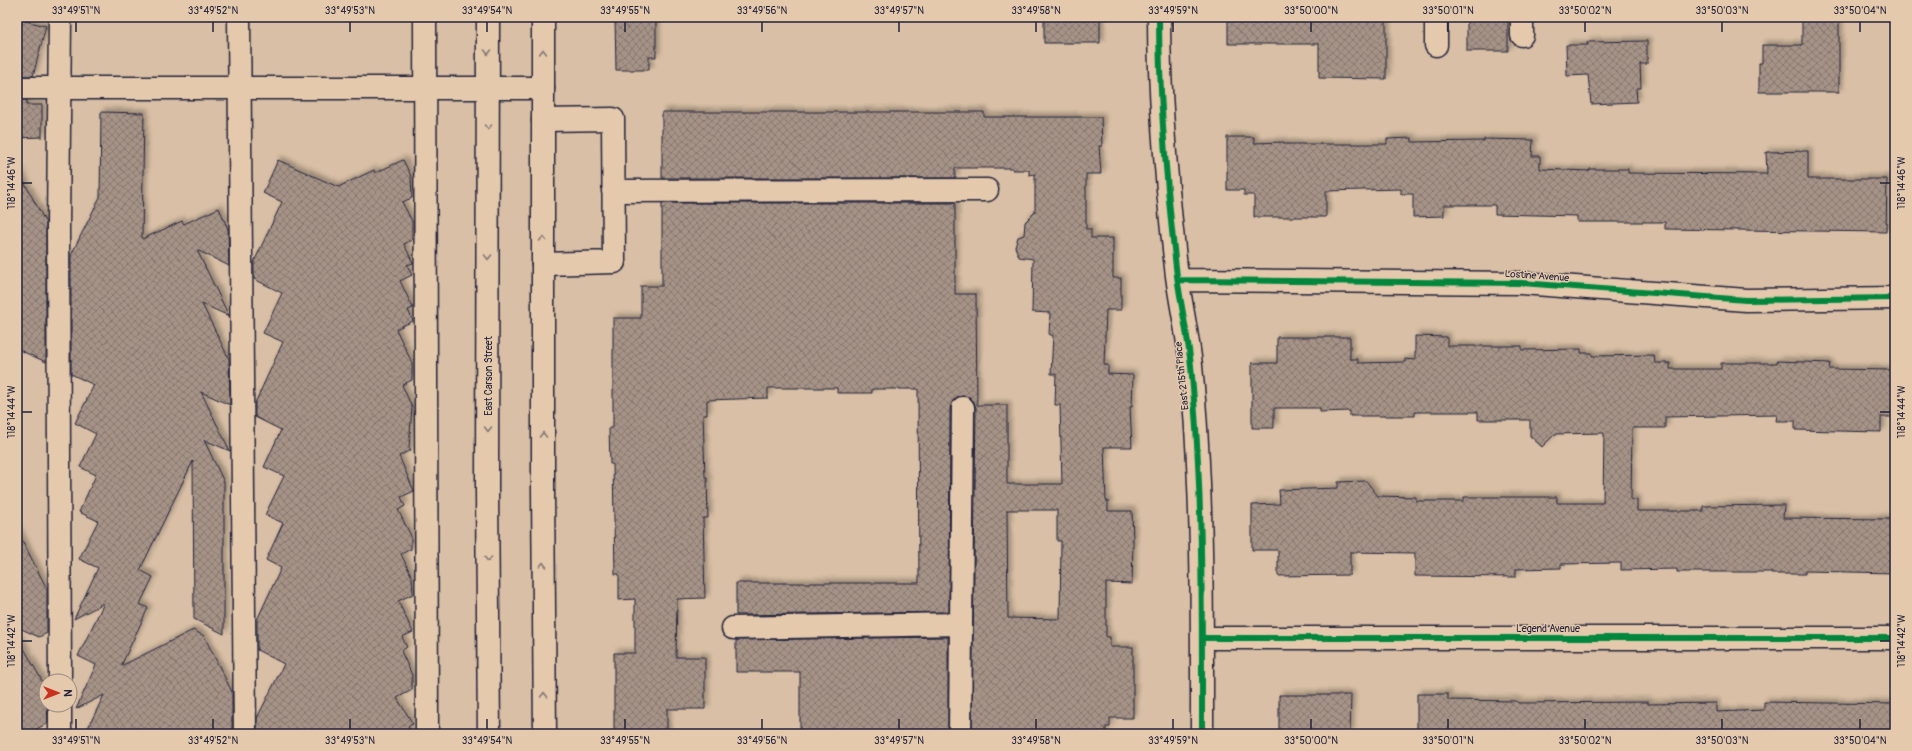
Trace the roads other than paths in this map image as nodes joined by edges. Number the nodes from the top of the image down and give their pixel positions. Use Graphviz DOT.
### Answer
graph roads {
  1 [pos="60,17"];
  2 [pos="239,17"];
  3 [pos="425,17"];
  4 [pos="488,17"];
  5 [pos="543,17"];
  6 [pos="1159,17"];
  7 [pos="1436,17"];
  8 [pos="1436,45"];
  9 [pos="17,88"];
  10 [pos="59,88"];
  11 [pos="239,88"];
  12 [pos="425,88"];
  13 [pos="488,88"];
  14 [pos="543,88"];
  15 [pos="543,120"];
  16 [pos="987,190"];
  17 [pos="613,191"];
  18 [pos="543,264"];
  19 [pos="1178,280"];
  20 [pos="1895,298"];
  21 [pos="963,408"];
  22 [pos="961,624"];
  23 [pos="734,628"];
  24 [pos="1202,638"];
  25 [pos="1895,638"];
  26 [pos="60,673"];
  27 [pos="60,713"];
  28 [pos="60,734"];
  29 [pos="245,734"];
  30 [pos="426,734"];
  31 [pos="489,734"];
  32 [pos="545,734"];
  33 [pos="960,734"];
  34 [pos="1202,734"];
  1 -- 10 [label="street"];
  2 -- 11 [label="street"];
  3 -- 12 [label="street"];
  4 -- 13 [label="street, East Carson Street, one-way"];
  14 -- 5 [label="street, one-way"];
  6 -- 19 [label="street, East 215th Place"];
  7 -- 8 [label="street"];
  9 -- 10 [label="street"];
  10 -- 11 [label="street"];
  10 -- 26 [label="street"];
  11 -- 12 [label="street"];
  11 -- 29 [label="street"];
  12 -- 13 [label="street"];
  12 -- 30 [label="street"];
  13 -- 14 [label="street"];
  13 -- 31 [label="street, East Carson Street, one-way"];
  14 -- 15 [label="street"];
  15 -- 17 [label="street"];
  18 -- 15 [label="street, one-way"];
  16 -- 17 [label="street"];
  17 -- 18 [label="street"];
  32 -- 18 [label="street, one-way"];
  19 -- 20 [label="street, Lostine Avenue"];
  19 -- 24 [label="street, East 215th Place"];
  21 -- 22 [label="street"];
  22 -- 23 [label="street"];
  22 -- 33 [label="street"];
  24 -- 25 [label="street, Legend Avenue"];
  24 -- 34 [label="street, East 215th Place"];
  27 -- 28 [label="street"];
}
